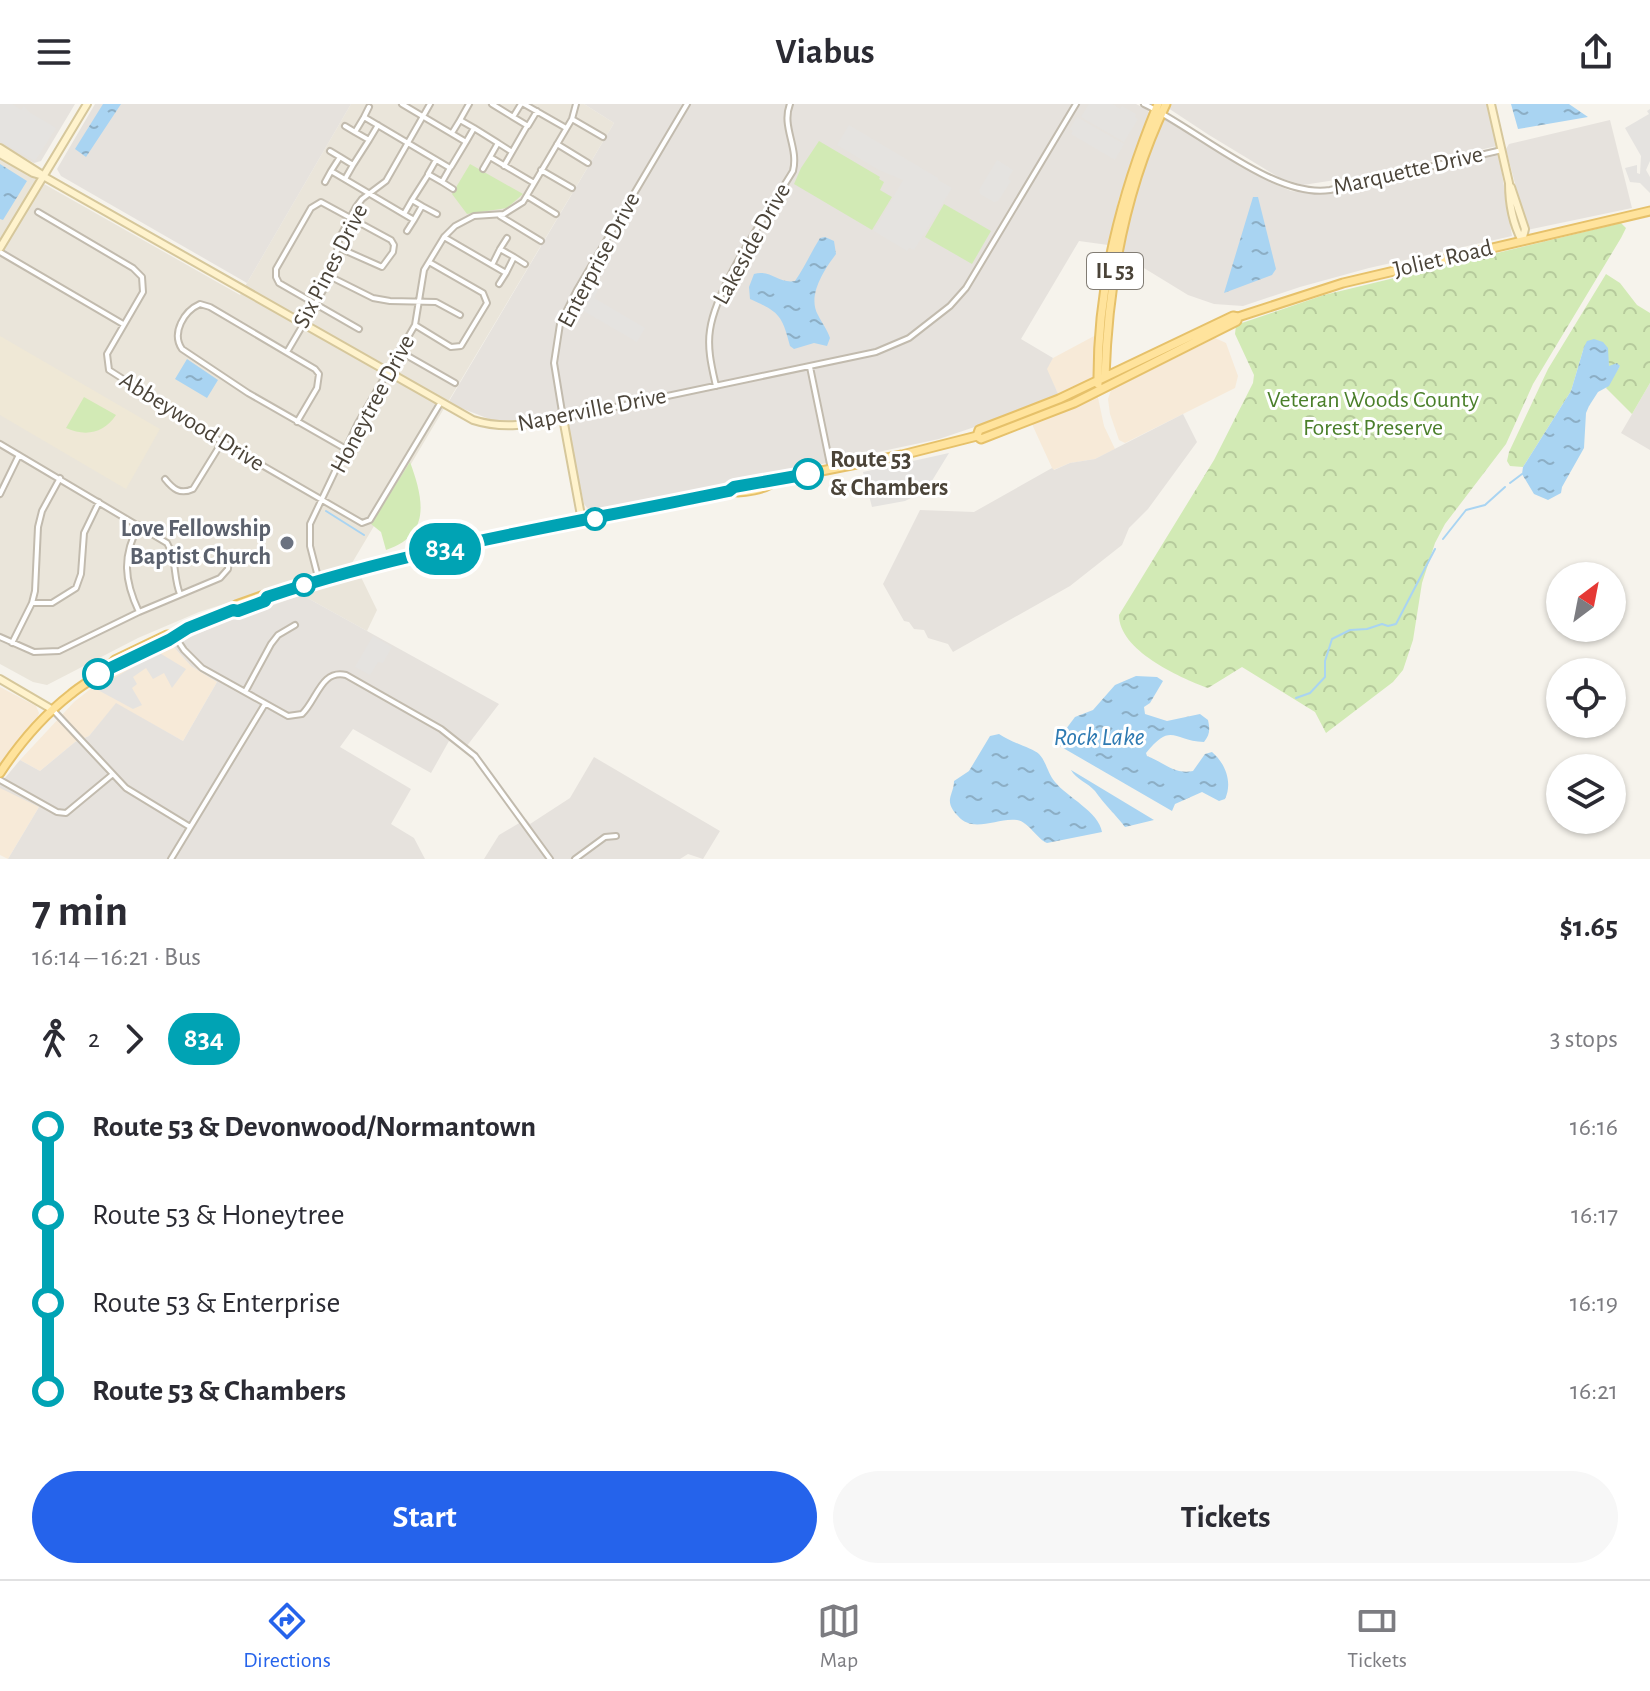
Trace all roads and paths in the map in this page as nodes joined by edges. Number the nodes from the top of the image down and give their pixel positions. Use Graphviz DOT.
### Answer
graph roads {
  1 [pos="87,104"];
  2 [pos="402,104"];
  3 [pos="430,104"];
  4 [pos="469,104"];
  5 [pos="492,104"];
  6 [pos="523,104"];
  7 [pos="576,104"];
  8 [pos="687,104"];
  9 [pos="790,104"];
  10 [pos="1076,104"];
  11 [pos="1144,104"];
  12 [pos="1166,104"];
  13 [pos="1491,104"];
  14 [pos="369,107"];
  15 [pos="1159,109"];
  16 [pos="537,111"];
  17 [pos="364,117"];
  18 [pos="422,117"];
  19 [pos="513,117"];
  20 [pos="572,119"];
  21 [pos="460,120"];
  22 [pos="378,125"];
  23 [pos="345,126"];
  24 [pos="528,126"];
  25 [pos="474,128"];
  26 [pos="566,128"];
  27 [pos="355,132"];
  28 [pos="452,133"];
  29 [pos="603,137"];
  30 [pos="369,140"];
  31 [pos="466,142"];
  32 [pos="407,143"];
  33 [pos="498,143"];
  34 [pos="557,144"];
  35 [pos="1502,150"];
  36 [pos="0,151"];
  37 [pos="330,151"];
  38 [pos="512,152"];
  39 [pos="340,157"];
  40 [pos="490,157"];
  41 [pos="436,160"];
  42 [pos="588,163"];
  43 [pos="353,165"];
  44 [pos="504,166"];
  45 [pos="450,168"];
  46 [pos="483,169"];
  47 [pos="541,170"];
  48 [pos="331,171"];
  49 [pos="428,174"];
  50 [pos="43,176"];
  51 [pos="345,179"];
  52 [pos="325,182"];
  53 [pos="442,182"];
  54 [pos="534,183"];
  55 [pos="572,188"];
  56 [pos="453,189"];
  57 [pos="371,194"];
  58 [pos="527,196"];
  59 [pos="412,200"];
  60 [pos="422,206"];
  61 [pos="1650,211"];
  62 [pos="38,212"];
  63 [pos="404,214"];
  64 [pos="437,214"];
  65 [pos="498,214"];
  66 [pos="556,214"];
  67 [pos="351,217"];
  68 [pos="414,220"];
  69 [pos="407,231"];
  70 [pos="444,237"];
  71 [pos="507,238"];
  72 [pos="541,241"];
  73 [pos="1522,241"];
  74 [pos="337,247"];
  75 [pos="500,249"];
  76 [pos="0,250"];
  77 [pos="514,257"];
  78 [pos="429,262"];
  79 [pos="525,264"];
  80 [pos="492,265"];
  81 [pos="506,273"];
  82 [pos="331,277"];
  83 [pos="499,284"];
  84 [pos="420,301"];
  85 [pos="315,303"];
  86 [pos="460,315"];
  87 [pos="1238,317"];
  88 [pos="123,324"];
  89 [pos="303,324"];
  90 [pos="415,325"];
  91 [pos="359,329"];
  92 [pos="399,351"];
  93 [pos="287,352"];
  94 [pos="810,367"];
  95 [pos="387,372"];
  96 [pos="1101,378"];
  97 [pos="455,383"];
  98 [pos="716,386"];
  99 [pos="1101,389"];
  100 [pos="441,402"];
  101 [pos="563,418"];
  102 [pos="297,422"];
  103 [pos="977,436"];
  104 [pos="222,442"];
  105 [pos="0,444"];
  106 [pos="346,449"];
  107 [pos="19,455"];
  108 [pos="831,469"];
  109 [pos="60,478"];
  110 [pos="165,479"];
  111 [pos="0,494"];
  112 [pos="320,499"];
  113 [pos="99,502"];
  114 [pos="582,521"];
  115 [pos="139,525"];
  116 [pos="229,558"];
  117 [pos="319,581"];
  118 [pos="180,594"];
  119 [pos="32,603"];
  120 [pos="139,612"];
  121 [pos="295,625"];
  122 [pos="174,635"];
  123 [pos="0,637"];
  124 [pos="12,643"];
  125 [pos="0,679"];
  126 [pos="245,692"];
  127 [pos="265,704"];
  128 [pos="53,710"];
  129 [pos="0,773"];
  130 [pos="113,774"];
  131 [pos="0,780"];
  132 [pos="190,827"];
  133 [pos="616,836"];
  134 [pos="171,859"];
  135 [pos="550,859"];
  136 [pos="575,859"];
  1 -- 50 [label="street"];
  2 -- 18 [label="street"];
  3 -- 18 [label="street, Six Pines Drive"];
  4 -- 21 [label="street"];
  5 -- 19 [label="street"];
  6 -- 16 [label="street"];
  6 -- 19 [label="street"];
  7 -- 20 [label="street, Honeytree Drive"];
  8 -- 101 [label="street, Enterprise Drive"];
  9 -- 98 [label="street, Lakeside Drive"];
  10 -- 94 [label="street, Naperville Drive"];
  11 -- 15 [label="street, Marquette Drive"];
  12 -- 15 [label="main road, IL 53"];
  13 -- 35 [label="street"];
  14 -- 17 [label="street"];
  15 -- 35 [label="street, Marquette Drive"];
  15 -- 96 [label="main road, IL 53"];
  16 -- 24 [label="street"];
  16 -- 26 [label="street"];
  17 -- 22 [label="street"];
  17 -- 27 [label="street"];
  18 -- 28 [label="street"];
  18 -- 32 [label="street, Six Pines Drive"];
  19 -- 24 [label="street"];
  20 -- 26 [label="street, Honeytree Drive"];
  20 -- 29 [label="street"];
  21 -- 25 [label="street"];
  21 -- 28 [label="street"];
  22 -- 30 [label="street"];
  22 -- 32 [label="street"];
  23 -- 27 [label="street"];
  24 -- 38 [label="street"];
  25 -- 31 [label="street"];
  25 -- 33 [label="street"];
  26 -- 34 [label="street, Honeytree Drive"];
  27 -- 30 [label="street"];
  28 -- 31 [label="street"];
  30 -- 43 [label="street"];
  31 -- 45 [label="street"];
  32 -- 41 [label="street"];
  32 -- 57 [label="street, Six Pines Drive"];
  33 -- 38 [label="street"];
  33 -- 40 [label="street"];
  34 -- 42 [label="street"];
  34 -- 47 [label="street, Honeytree Drive"];
  35 -- 73 [label="street"];
  36 -- 50 [label="street, Naperville Drive"];
  37 -- 39 [label="street"];
  38 -- 44 [label="street"];
  39 -- 43 [label="street"];
  39 -- 48 [label="street"];
  40 -- 44 [label="street"];
  40 -- 46 [label="street"];
  41 -- 45 [label="street"];
  41 -- 49 [label="street"];
  43 -- 51 [label="street"];
  44 -- 54 [label="street"];
  45 -- 53 [label="street"];
  47 -- 54 [label="street, Honeytree Drive"];
  47 -- 55 [label="street"];
  48 -- 51 [label="street"];
  48 -- 52 [label="street"];
  49 -- 53 [label="street"];
  49 -- 59 [label="street"];
  50 -- 76 [label="street"];
  50 -- 89 [label="street, Naperville Drive"];
  51 -- 57 [label="street"];
  53 -- 56 [label="street"];
  54 -- 58 [label="street, Honeytree Drive"];
  57 -- 63 [label="street"];
  57 -- 67 [label="street, Six Pines Drive"];
  58 -- 65 [label="street, Honeytree Drive"];
  58 -- 66 [label="street"];
  59 -- 60 [label="street"];
  59 -- 63 [label="street"];
  60 -- 64 [label="street"];
  60 -- 68 [label="street"];
  61 -- 73 [label="main road, Joliet Road"];
  62 -- 88 [label="street, Abbeywood Drive"];
  63 -- 68 [label="street"];
  65 -- 70 [label="street, Honeytree Drive"];
  65 -- 72 [label="street"];
  67 -- 74 [label="street, Six Pines Drive"];
  67 -- 74 [label="street"];
  67 -- 85 [label="street"];
  68 -- 69 [label="street"];
  70 -- 78 [label="street, Honeytree Drive"];
  70 -- 80 [label="street"];
  71 -- 75 [label="street"];
  73 -- 87 [label="main road, Joliet Road"];
  74 -- 82 [label="street, Six Pines Drive"];
  75 -- 77 [label="street"];
  75 -- 80 [label="street"];
  76 -- 88 [label="street"];
  77 -- 79 [label="street"];
  77 -- 81 [label="street"];
  78 -- 84 [label="street, Honeytree Drive"];
  78 -- 90 [label="street"];
  80 -- 81 [label="street"];
  81 -- 83 [label="street"];
  82 -- 84 [label="street"];
  82 -- 85 [label="street, Six Pines Drive"];
  84 -- 86 [label="street"];
  84 -- 90 [label="street, Honeytree Drive"];
  85 -- 89 [label="street, Six Pines Drive"];
  85 -- 91 [label="street"];
  87 -- 96 [label="main road, Joliet Road"];
  87 -- 99 [label="main road, Joliet Road"];
  88 -- 104 [label="street, Abbeywood Drive"];
  89 -- 93 [label="street, Six Pines Drive"];
  89 -- 95 [label="street, Naperville Drive"];
  90 -- 92 [label="street, Honeytree Drive"];
  92 -- 95 [label="street, Honeytree Drive"];
  92 -- 97 [label="street"];
  93 -- 102 [label="street"];
  93 -- 102 [label="street"];
  94 -- 98 [label="street, Naperville Drive"];
  94 -- 108 [label="street"];
  95 -- 100 [label="street, Naperville Drive"];
  95 -- 106 [label="street, Honeytree Drive"];
  96 -- 99 [label="main road, IL 53"];
  96 -- 103 [label="main road, Joliet Road"];
  98 -- 101 [label="street, Naperville Drive"];
  99 -- 103 [label="main road, Joliet Road"];
  100 -- 101 [label="street, Naperville Drive"];
  100 -- 112 [label="street, Abbeywood Drive"];
  101 -- 114 [label="street, Enterprise Drive"];
  102 -- 106 [label="street"];
  103 -- 108 [label="main road, Joliet Road"];
  104 -- 110 [label="street"];
  104 -- 112 [label="street, Abbeywood Drive"];
  105 -- 107 [label="street"];
  106 -- 112 [label="street, Honeytree Drive"];
  107 -- 109 [label="street"];
  107 -- 111 [label="street"];
  108 -- 114 [label="main road, Joliet Road"];
  109 -- 113 [label="street"];
  109 -- 119 [label="street"];
  112 -- 117 [label="street, Honeytree Drive"];
  113 -- 115 [label="street"];
  113 -- 119 [label="street"];
  114 -- 117 [label="main road, Joliet Road"];
  115 -- 118 [label="street"];
  115 -- 120 [label="street"];
  116 -- 118 [label="street"];
  117 -- 122 [label="main road, Joliet Road"];
  118 -- 120 [label="street"];
  119 -- 124 [label="street"];
  120 -- 124 [label="street"];
  121 -- 126 [label="street"];
  122 -- 126 [label="street"];
  122 -- 128 [label="main road, Joliet Road"];
  123 -- 124 [label="street"];
  125 -- 128 [label="street"];
  126 -- 127 [label="street"];
  127 -- 132 [label="street"];
  127 -- 135 [label="street"];
  128 -- 129 [label="main road, Joliet Road"];
  128 -- 130 [label="street"];
  130 -- 131 [label="street"];
  130 -- 132 [label="street"];
  132 -- 134 [label="street"];
  133 -- 136 [label="street"];
}
